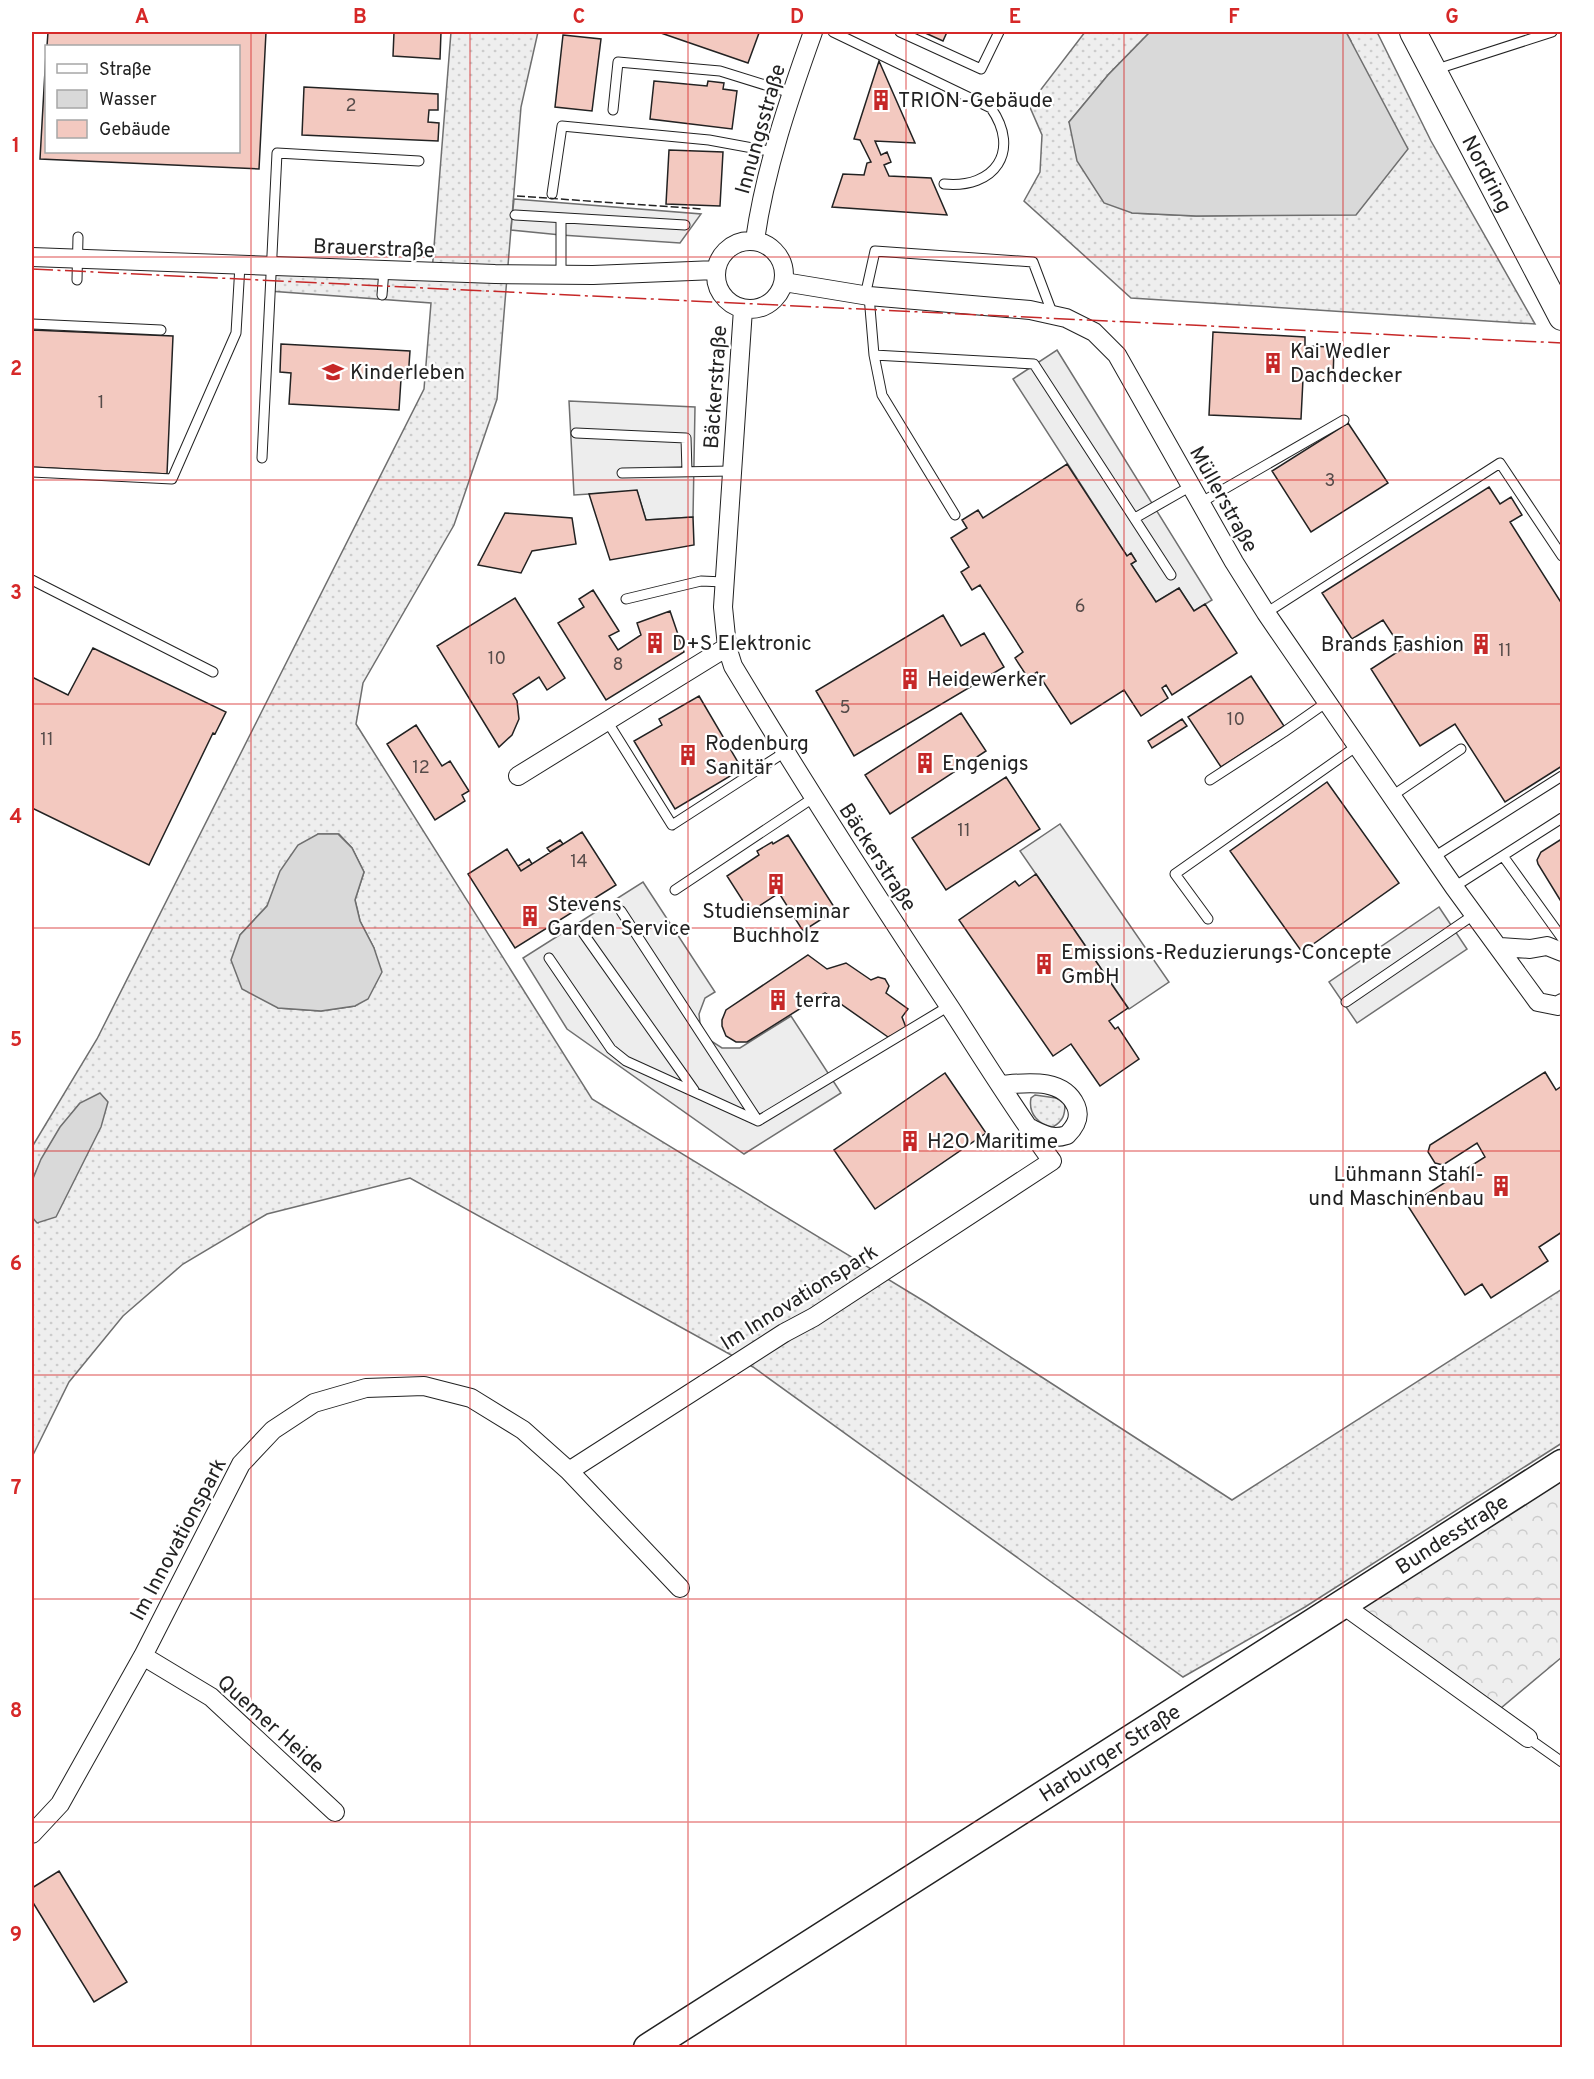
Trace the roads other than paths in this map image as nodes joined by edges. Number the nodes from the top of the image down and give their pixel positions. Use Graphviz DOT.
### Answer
graph roads {
  1 [pos="813,32"];
  2 [pos="833,32"];
  3 [pos="900,32"];
  4 [pos="999,32"];
  5 [pos="1413,32"];
  6 [pos="1552,32"];
  7 [pos="1433,70"];
  8 [pos="791,93"];
  9 [pos="613,110"];
  10 [pos="774,152"];
  11 [pos="419,161"];
  12 [pos="944,184"];
  13 [pos="552,194"];
  14 [pos="515,214"];
  15 [pos="561,219"];
  16 [pos="684,225"];
  17 [pos="78,237"];
  18 [pos="754,240"];
  19 [pos="32,257"];
  20 [pos="77,259"];
  21 [pos="240,265"];
  22 [pos="271,267"];
  23 [pos="384,270"];
  24 [pos="716,270"];
  25 [pos="561,275"];
  26 [pos="77,280"];
  27 [pos="784,282"];
  28 [pos="382,295"];
  29 [pos="867,296"];
  30 [pos="743,309"];
  31 [pos="1053,315"];
  32 [pos="1563,317"];
  33 [pos="32,324"];
  34 [pos="161,330"];
  35 [pos="874,355"];
  36 [pos="1344,420"];
  37 [pos="576,433"];
  38 [pos="262,458"];
  39 [pos="731,471"];
  40 [pos="32,472"];
  41 [pos="687,472"];
  42 [pos="622,473"];
  43 [pos="1191,486"];
  44 [pos="1200,503"];
  45 [pos="955,515"];
  46 [pos="1135,519"];
  47 [pos="1563,556"];
  48 [pos="1171,575"];
  49 [pos="32,580"];
  50 [pos="724,582"];
  51 [pos="626,599"];
  52 [pos="1266,613"];
  53 [pos="727,647"];
  54 [pos="213,672"];
  55 [pos="1327,702"];
  56 [pos="607,722"];
  57 [pos="1357,746"];
  58 [pos="1461,749"];
  59 [pos="785,752"];
  60 [pos="518,776"];
  61 [pos="1563,776"];
  62 [pos="1210,780"];
  63 [pos="1392,796"];
  64 [pos="813,798"];
  65 [pos="1563,818"];
  66 [pos="1503,856"];
  67 [pos="1434,857"];
  68 [pos="1454,886"];
  69 [pos="675,890"];
  70 [pos="621,911"];
  71 [pos="1475,914"];
  72 [pos="1208,919"];
  73 [pos="581,930"];
  74 [pos="1563,938"];
  75 [pos="1500,946"];
  76 [pos="1563,952"];
  77 [pos="549,958"];
  78 [pos="1346,1002"];
  79 [pos="1563,1003"];
  80 [pos="949,1006"];
  81 [pos="1000,1085"];
  82 [pos="695,1092"];
  83 [pos="758,1121"];
  84 [pos="1026,1126"];
  85 [pos="1052,1161"];
  86 [pos="1563,1464"];
  87 [pos="569,1471"];
  88 [pos="680,1588"];
  89 [pos="1342,1605"];
  90 [pos="143,1656"];
  91 [pos="1528,1738"];
  92 [pos="1563,1762"];
  93 [pos="335,1812"];
  94 [pos="32,1834"];
  95 [pos="648,2048"];
  1 -- 8 [label="street, Innungsstraße"];
  2 -- 12 [label="lane"];
  3 -- 4 [label="lane"];
  5 -- 7 [label="street, Nordring"];
  6 -- 7 [label="lane"];
  7 -- 32 [label="street, Nordring"];
  8 -- 9 [label="lane"];
  8 -- 10 [label="street, Innungsstraße"];
  10 -- 13 [label="lane"];
  10 -- 18 [label="street, Innungsstraße"];
  11 -- 22 [label="lane"];
  14 -- 15 [label="lane"];
  15 -- 16 [label="lane"];
  15 -- 25 [label="lane"];
  17 -- 20 [label="lane"];
  18 -- 24 [label="street"];
  18 -- 27 [label="street"];
  19 -- 20 [label="street, Brauerstraße"];
  20 -- 21 [label="street, Brauerstraße"];
  20 -- 26 [label="lane"];
  21 -- 22 [label="street, Brauerstraße"];
  21 -- 40 [label="lane"];
  22 -- 23 [label="street, Brauerstraße"];
  22 -- 38 [label="lane"];
  23 -- 25 [label="street, Brauerstraße"];
  23 -- 28 [label="lane"];
  24 -- 25 [label="street, Brauerstraße"];
  24 -- 30 [label="street"];
  27 -- 29 [label="street, Müllerstraße"];
  27 -- 30 [label="street"];
  29 -- 31 [label="street, Müllerstraße"];
  29 -- 31 [label="lane"];
  29 -- 35 [label="lane"];
  30 -- 39 [label="street, Bäckerstraße"];
  31 -- 43 [label="street, Müllerstraße"];
  33 -- 34 [label="lane"];
  35 -- 45 [label="lane"];
  35 -- 46 [label="lane"];
  36 -- 44 [label="lane"];
  37 -- 41 [label="lane"];
  39 -- 41 [label="lane"];
  39 -- 50 [label="street, Bäckerstraße"];
  41 -- 42 [label="lane"];
  43 -- 44 [label="street, Müllerstraße"];
  43 -- 46 [label="lane"];
  44 -- 52 [label="street, Müllerstraße"];
  46 -- 48 [label="lane"];
  47 -- 52 [label="lane"];
  49 -- 54 [label="lane"];
  50 -- 51 [label="lane"];
  50 -- 53 [label="street, Bäckerstraße"];
  52 -- 55 [label="street, Müllerstraße"];
  53 -- 56 [label="street"];
  53 -- 59 [label="street, Bäckerstraße"];
  55 -- 57 [label="street, Müllerstraße"];
  55 -- 62 [label="lane"];
  56 -- 59 [label="lane"];
  56 -- 60 [label="street"];
  57 -- 63 [label="street, Müllerstraße"];
  57 -- 72 [label="lane"];
  58 -- 63 [label="lane"];
  59 -- 64 [label="street, Bäckerstraße"];
  61 -- 67 [label="lane"];
  63 -- 67 [label="street, Müllerstraße"];
  64 -- 69 [label="lane"];
  64 -- 80 [label="street, Bäckerstraße"];
  65 -- 66 [label="lane"];
  66 -- 68 [label="lane"];
  66 -- 74 [label="lane"];
  67 -- 68 [label="street, Müllerstraße"];
  68 -- 71 [label="street, Müllerstraße"];
  70 -- 83 [label="lane"];
  71 -- 75 [label="street, Müllerstraße"];
  71 -- 78 [label="lane"];
  73 -- 82 [label="lane"];
  75 -- 76 [label="street"];
  75 -- 79 [label="street, Müllerstraße"];
  77 -- 82 [label="lane"];
  80 -- 81 [label="street, Bäckerstraße"];
  80 -- 83 [label="lane"];
  81 -- 84 [label="street, Bäckerstraße"];
  81 -- 84 [label="street"];
  82 -- 83 [label="lane"];
  84 -- 85 [label="street, Bäckerstraße"];
  85 -- 87 [label="street, Im Innovationspark"];
  86 -- 89 [label="main road, Bundesstraße"];
  87 -- 88 [label="street, Im Innovationspark"];
  87 -- 90 [label="street, Im Innovationspark"];
  89 -- 91 [label="street"];
  89 -- 95 [label="main road, Harburger Straße"];
  90 -- 93 [label="street, Quemer Heide"];
  90 -- 94 [label="street, Im Innovationspark"];
  91 -- 92 [label="lane"];
}
